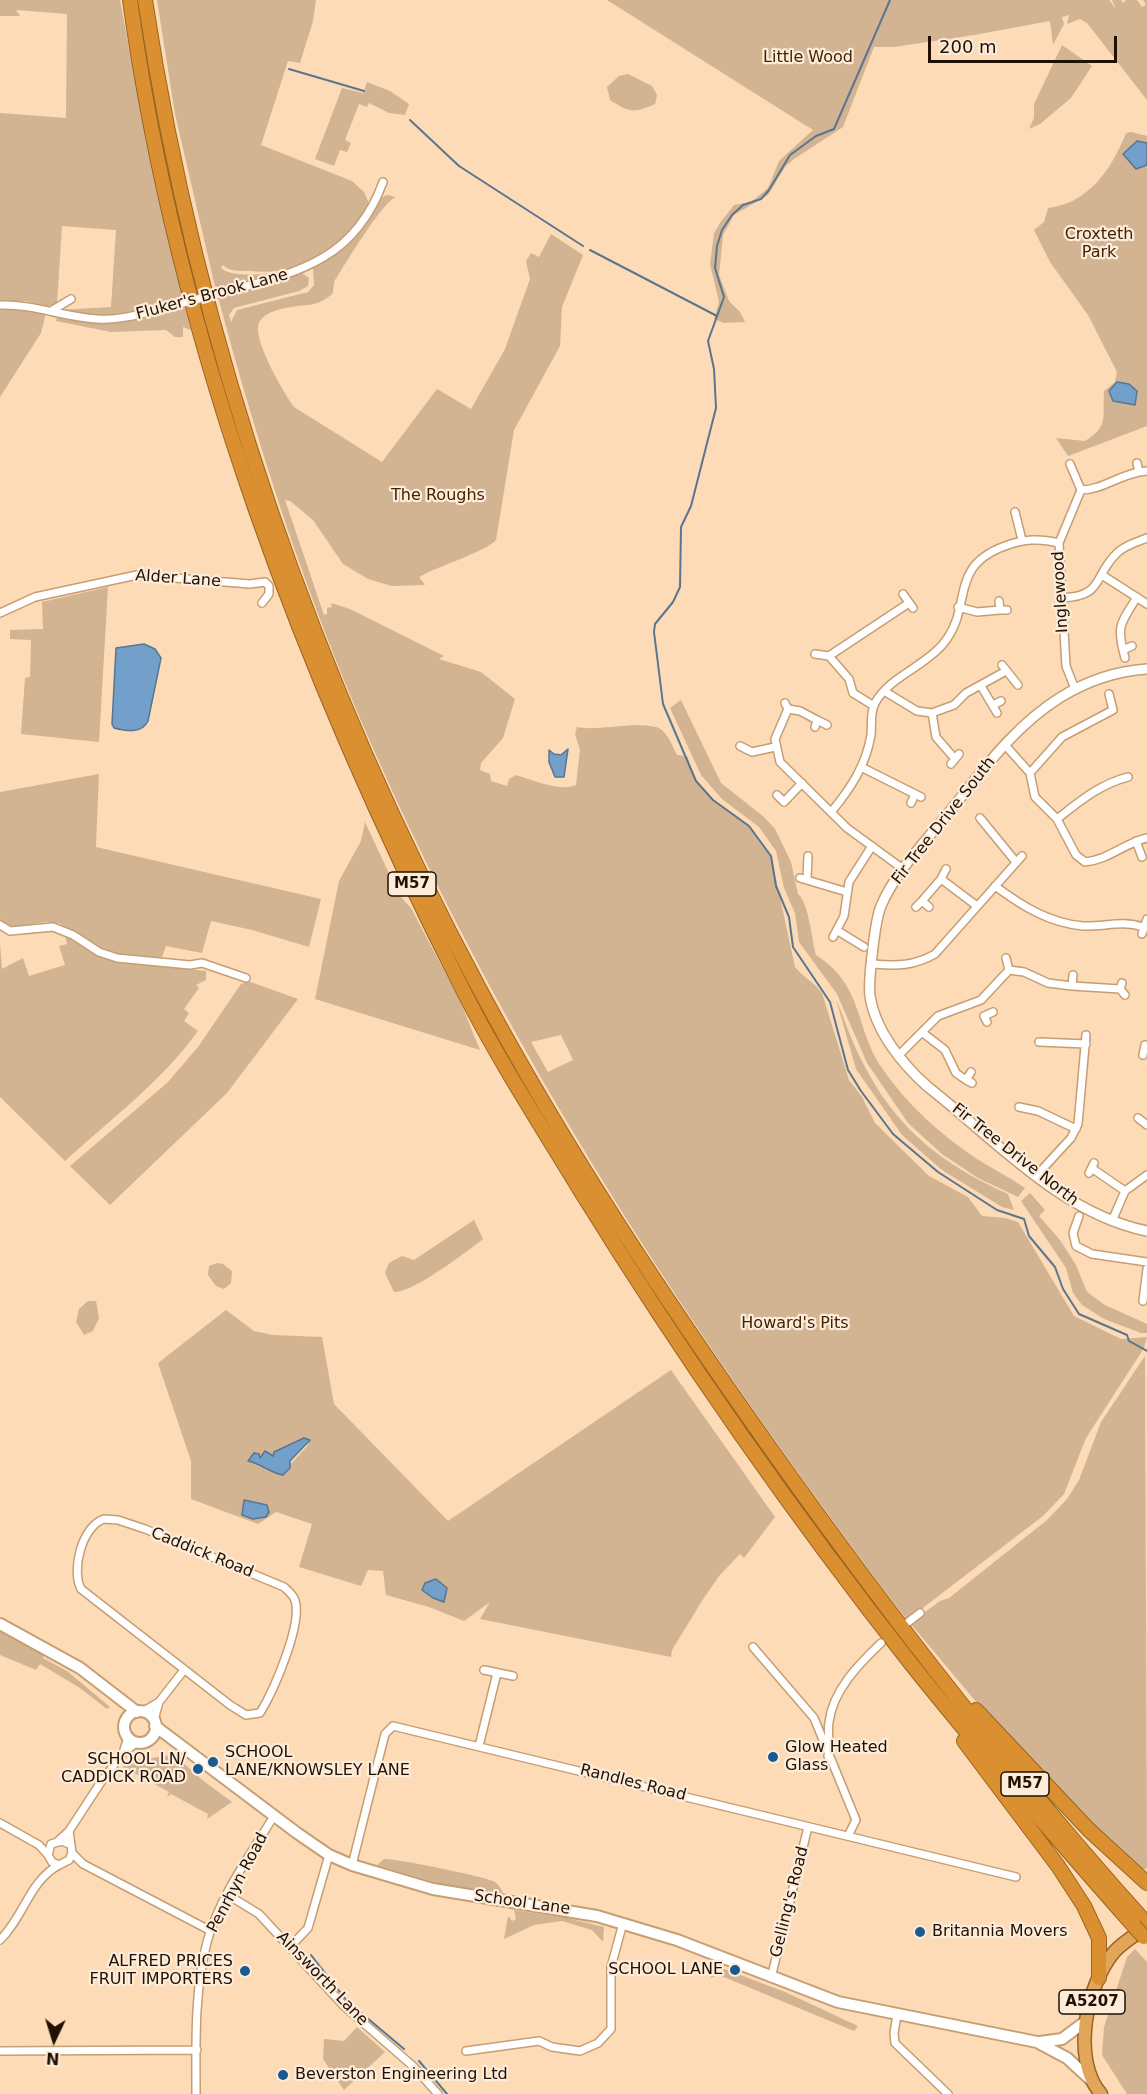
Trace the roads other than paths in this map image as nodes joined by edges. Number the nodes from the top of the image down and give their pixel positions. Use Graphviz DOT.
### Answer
graph roads {
  1 [pos="130,0"];
  2 [pos="145,0"];
  3 [pos="383,182"];
  4 [pos="71,299"];
  5 [pos="0,305"];
  6 [pos="51,311"];
  7 [pos="1137,463"];
  8 [pos="1070,464"];
  9 [pos="1143,472"];
  10 [pos="1081,490"];
  11 [pos="1025,513"];
  12 [pos="1147,537"];
  13 [pos="1022,540"];
  14 [pos="1059,543"];
  15 [pos="1102,575"];
  16 [pos="903,594"];
  17 [pos="1137,597"];
  18 [pos="1061,598"];
  19 [pos="999,601"];
  20 [pos="262,603"];
  21 [pos="1147,604"];
  22 [pos="958,607"];
  23 [pos="0,614"];
  24 [pos="1132,646"];
  25 [pos="1123,650"];
  26 [pos="815,654"];
  27 [pos="829,656"];
  28 [pos="1125,658"];
  29 [pos="1147,669"];
  30 [pos="1018,685"];
  31 [pos="981,686"];
  32 [pos="1075,689"];
  33 [pos="884,690"];
  34 [pos="1109,694"];
  35 [pos="1000,701"];
  36 [pos="993,705"];
  37 [pos="874,706"];
  38 [pos="932,712"];
  39 [pos="998,713"];
  40 [pos="827,725"];
  41 [pos="1005,745"];
  42 [pos="775,747"];
  43 [pos="742,751"];
  44 [pos="955,759"];
  45 [pos="861,767"];
  46 [pos="1030,773"];
  47 [pos="1128,777"];
  48 [pos="802,783"];
  49 [pos="777,795"];
  50 [pos="911,804"];
  51 [pos="832,811"];
  52 [pos="980,818"];
  53 [pos="1057,819"];
  54 [pos="988,830"];
  55 [pos="981,835"];
  56 [pos="1147,838"];
  57 [pos="1136,841"];
  58 [pos="872,846"];
  59 [pos="808,856"];
  60 [pos="1142,857"];
  61 [pos="903,869"];
  62 [pos="946,869"];
  63 [pos="941,879"];
  64 [pos="995,886"];
  65 [pos="846,892"];
  66 [pos="922,902"];
  67 [pos="977,906"];
  68 [pos="916,907"];
  69 [pos="929,907"];
  70 [pos="1147,919"];
  71 [pos="0,925"];
  72 [pos="864,947"];
  73 [pos="1006,958"];
  74 [pos="873,964"];
  75 [pos="1009,970"];
  76 [pos="1073,975"];
  77 [pos="246,978"];
  78 [pos="1072,986"];
  79 [pos="1122,989"];
  80 [pos="978,1002"];
  81 [pos="993,1012"];
  82 [pos="923,1033"];
  83 [pos="1086,1035"];
  84 [pos="1038,1042"];
  85 [pos="1086,1044"];
  86 [pos="899,1055"];
  87 [pos="971,1072"];
  88 [pos="1018,1106"];
  89 [pos="1137,1117"];
  90 [pos="1147,1125"];
  91 [pos="1076,1129"];
  92 [pos="1092,1168"];
  93 [pos="1037,1175"];
  94 [pos="1147,1175"];
  95 [pos="1125,1191"];
  96 [pos="1078,1216"];
  97 [pos="1112,1221"];
  98 [pos="1147,1231"];
  99 [pos="1147,1262"];
  100 [pos="1147,1269"];
  101 [pos="1145,1301"];
  102 [pos="1142,1309"];
  103 [pos="920,1613"];
  104 [pos="907,1623"];
  105 [pos="0,1624"];
  106 [pos="881,1643"];
  107 [pos="912,1643"];
  108 [pos="753,1647"];
  109 [pos="913,1667"];
  110 [pos="184,1670"];
  111 [pos="484,1670"];
  112 [pos="497,1673"];
  113 [pos="513,1676"];
  114 [pos="111,1693"];
  115 [pos="159,1702"];
  116 [pos="140,1712"];
  117 [pos="829,1722"];
  118 [pos="125,1723"];
  119 [pos="155,1723"];
  120 [pos="815,1724"];
  121 [pos="132,1740"];
  122 [pos="150,1740"];
  123 [pos="173,1742"];
  124 [pos="479,1746"];
  125 [pos="828,1755"];
  126 [pos="274,1816"];
  127 [pos="0,1823"];
  128 [pos="808,1827"];
  129 [pos="69,1832"];
  130 [pos="849,1836"];
  131 [pos="54,1842"];
  132 [pos="69,1844"];
  133 [pos="39,1845"];
  134 [pos="72,1852"];
  135 [pos="329,1855"];
  136 [pos="48,1857"];
  137 [pos="63,1864"];
  138 [pos="83,1864"];
  139 [pos="352,1865"];
  140 [pos="47,1872"];
  141 [pos="1016,1877"];
  142 [pos="1147,1883"];
  143 [pos="228,1895"];
  144 [pos="622,1923"];
  145 [pos="1144,1929"];
  146 [pos="211,1931"];
  147 [pos="0,1940"];
  148 [pos="290,1947"];
  149 [pos="771,1978"];
  150 [pos="1099,1978"];
  151 [pos="897,2015"];
  152 [pos="1086,2021"];
  153 [pos="1036,2042"];
  154 [pos="197,2050"];
  155 [pos="0,2051"];
  156 [pos="466,2051"];
  157 [pos="1091,2080"];
  158 [pos="196,2094"];
  159 [pos="438,2094"];
  160 [pos="948,2094"];
  161 [pos="1101,2094"];
  1 -- 109 [label="highway, M57"];
  2 -- 107 [label="highway, M57"];
  3 -- 6 [label="street, Fluker's Brook Lane, bridge"];
  4 -- 6 [label="street"];
  5 -- 6 [label="street, Fluker's Brook Lane"];
  7 -- 9 [label="street"];
  8 -- 10 [label="street"];
  9 -- 10 [label="street"];
  10 -- 14 [label="street, Inglewood"];
  11 -- 13 [label="street"];
  12 -- 15 [label="street"];
  13 -- 14 [label="street"];
  13 -- 22 [label="street"];
  14 -- 18 [label="street, Inglewood"];
  15 -- 17 [label="street"];
  15 -- 18 [label="street"];
  16 -- 27 [label="street"];
  17 -- 21 [label="street"];
  17 -- 25 [label="street"];
  18 -- 32 [label="street, Inglewood"];
  19 -- 22 [label="street"];
  20 -- 23 [label="street, Alder Lane"];
  22 -- 33 [label="street"];
  24 -- 25 [label="street"];
  25 -- 28 [label="street"];
  26 -- 27 [label="street"];
  27 -- 37 [label="street"];
  29 -- 32 [label="street, Fir Tree Drive South"];
  30 -- 31 [label="street"];
  31 -- 36 [label="street"];
  31 -- 38 [label="street"];
  32 -- 41 [label="street, Fir Tree Drive South"];
  33 -- 37 [label="street"];
  33 -- 38 [label="street"];
  34 -- 46 [label="street"];
  35 -- 36 [label="street"];
  36 -- 39 [label="street"];
  37 -- 45 [label="street"];
  38 -- 44 [label="street"];
  40 -- 42 [label="street"];
  41 -- 46 [label="street"];
  41 -- 61 [label="street, Fir Tree Drive South"];
  42 -- 43 [label="street"];
  42 -- 48 [label="street"];
  45 -- 50 [label="street"];
  45 -- 51 [label="street"];
  46 -- 53 [label="street"];
  47 -- 53 [label="street"];
  48 -- 49 [label="street"];
  48 -- 51 [label="street"];
  51 -- 58 [label="street"];
  52 -- 54 [label="street"];
  53 -- 57 [label="street"];
  54 -- 55 [label="street"];
  54 -- 64 [label="street"];
  56 -- 57 [label="street"];
  57 -- 60 [label="street"];
  58 -- 61 [label="street"];
  58 -- 65 [label="street"];
  59 -- 65 [label="street"];
  61 -- 74 [label="street, Fir Tree Drive South"];
  62 -- 63 [label="street"];
  63 -- 66 [label="street"];
  63 -- 67 [label="street"];
  64 -- 67 [label="street"];
  64 -- 70 [label="street"];
  65 -- 72 [label="street"];
  66 -- 68 [label="street"];
  66 -- 69 [label="street"];
  67 -- 74 [label="street"];
  71 -- 77 [label="street"];
  73 -- 75 [label="street"];
  74 -- 86 [label="street, Fir Tree Drive South"];
  75 -- 78 [label="street"];
  75 -- 80 [label="street"];
  76 -- 78 [label="street"];
  78 -- 79 [label="street"];
  80 -- 81 [label="street"];
  80 -- 82 [label="street"];
  82 -- 86 [label="street"];
  82 -- 87 [label="street"];
  83 -- 85 [label="street"];
  84 -- 85 [label="street"];
  85 -- 91 [label="street"];
  86 -- 93 [label="street, Fir Tree Drive North"];
  88 -- 91 [label="street"];
  89 -- 90 [label="street"];
  91 -- 93 [label="street"];
  92 -- 95 [label="street"];
  93 -- 97 [label="street, Fir Tree Drive North"];
  94 -- 95 [label="street"];
  95 -- 97 [label="street"];
  96 -- 99 [label="street"];
  97 -- 98 [label="street, Fir Tree Drive North"];
  100 -- 101 [label="street"];
  101 -- 102 [label="street"];
  103 -- 104 [label="street"];
  105 -- 114 [label="main road"];
  106 -- 117 [label="street"];
  107 -- 142 [label="highway"];
  107 -- 145 [label="highway, M57"];
  108 -- 120 [label="street"];
  109 -- 145 [label="highway, M57"];
  109 -- 150 [label="highway"];
  110 -- 110 [label="street, Caddick Road"];
  110 -- 115 [label="street"];
  111 -- 112 [label="street"];
  112 -- 113 [label="street"];
  112 -- 124 [label="street"];
  114 -- 116 [label="main road"];
  114 -- 118 [label="main road"];
  115 -- 116 [label="street"];
  115 -- 119 [label="street"];
  116 -- 118 [label="main road"];
  116 -- 119 [label="main road"];
  117 -- 120 [label="street"];
  117 -- 125 [label="street"];
  118 -- 121 [label="main road"];
  119 -- 122 [label="main road"];
  119 -- 123 [label="main road, School Lane"];
  120 -- 125 [label="street"];
  121 -- 122 [label="main road"];
  121 -- 129 [label="street"];
  122 -- 123 [label="main road"];
  123 -- 126 [label="main road, School Lane"];
  124 -- 128 [label="street, Randles Road"];
  124 -- 139 [label="street, Randles Road"];
  125 -- 130 [label="street"];
  126 -- 135 [label="main road, School Lane"];
  126 -- 143 [label="street, Penrhyn Road"];
  127 -- 133 [label="street"];
  128 -- 130 [label="street, Randles Road"];
  128 -- 149 [label="street, Gelling's Road"];
  129 -- 131 [label="street"];
  129 -- 132 [label="street"];
  130 -- 141 [label="street, Randles Road"];
  131 -- 132 [label="street"];
  131 -- 133 [label="street"];
  131 -- 136 [label="street"];
  132 -- 134 [label="street"];
  133 -- 136 [label="street"];
  134 -- 137 [label="street"];
  134 -- 138 [label="street"];
  135 -- 139 [label="main road, School Lane"];
  135 -- 148 [label="street"];
  136 -- 137 [label="street"];
  136 -- 140 [label="street"];
  137 -- 138 [label="street"];
  137 -- 140 [label="street"];
  138 -- 146 [label="street"];
  139 -- 144 [label="main road, School Lane"];
  140 -- 147 [label="street"];
  143 -- 146 [label="street, Penrhyn Road"];
  143 -- 148 [label="street, Ainsworth Lane"];
  144 -- 149 [label="main road, School Lane"];
  144 -- 156 [label="street"];
  145 -- 150 [label="highway, A5207"];
  146 -- 154 [label="street, Penrhyn Road"];
  148 -- 159 [label="street, Ainsworth Lane"];
  149 -- 151 [label="main road, School Lane"];
  150 -- 152 [label="highway, A5207"];
  151 -- 153 [label="main road, School Lane"];
  151 -- 160 [label="street"];
  152 -- 153 [label="main road, School Lane"];
  152 -- 157 [label="highway, A5207"];
  153 -- 157 [label="main road, School Lane"];
  154 -- 155 [label="street"];
  154 -- 158 [label="street, Penrhyn Road"];
  157 -- 161 [label="highway, A5207"];
}
